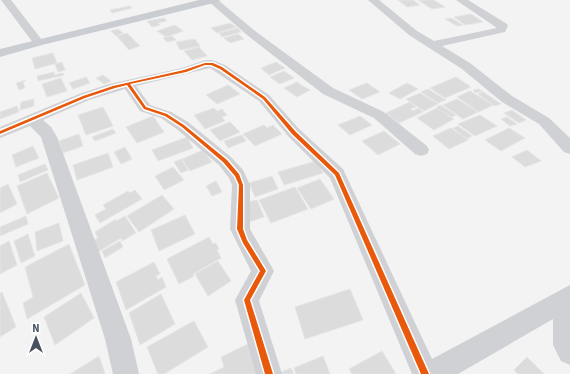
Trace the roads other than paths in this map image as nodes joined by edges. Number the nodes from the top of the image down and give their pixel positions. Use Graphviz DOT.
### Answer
graph roads {
  1 [pos="213,0"];
  2 [pos="373,0"];
  3 [pos="461,0"];
  4 [pos="12,2"];
  5 [pos="38,42"];
  6 [pos="434,45"];
  7 [pos="0,53"];
  8 [pos="128,84"];
  9 [pos="33,120"];
  10 [pos="0,133"];
  11 [pos="570,148"];
  12 [pos="421,150"];
  13 [pos="568,299"];
  14 [pos="570,352"];
  15 [pos="126,374"];
  16 [pos="269,374"];
  17 [pos="425,374"];
  18 [pos="432,374"];
  1 -- 5 [label="main road"];
  1 -- 12 [label="street"];
  2 -- 6 [label="street"];
  3 -- 6 [label="street"];
  4 -- 5 [label="street"];
  5 -- 7 [label="main road"];
  6 -- 11 [label="street"];
  8 -- 9 [label="street"];
  8 -- 16 [label="street"];
  8 -- 17 [label="street"];
  9 -- 10 [label="street"];
  9 -- 15 [label="street"];
  13 -- 14 [label="street"];
  13 -- 18 [label="street"];
}
